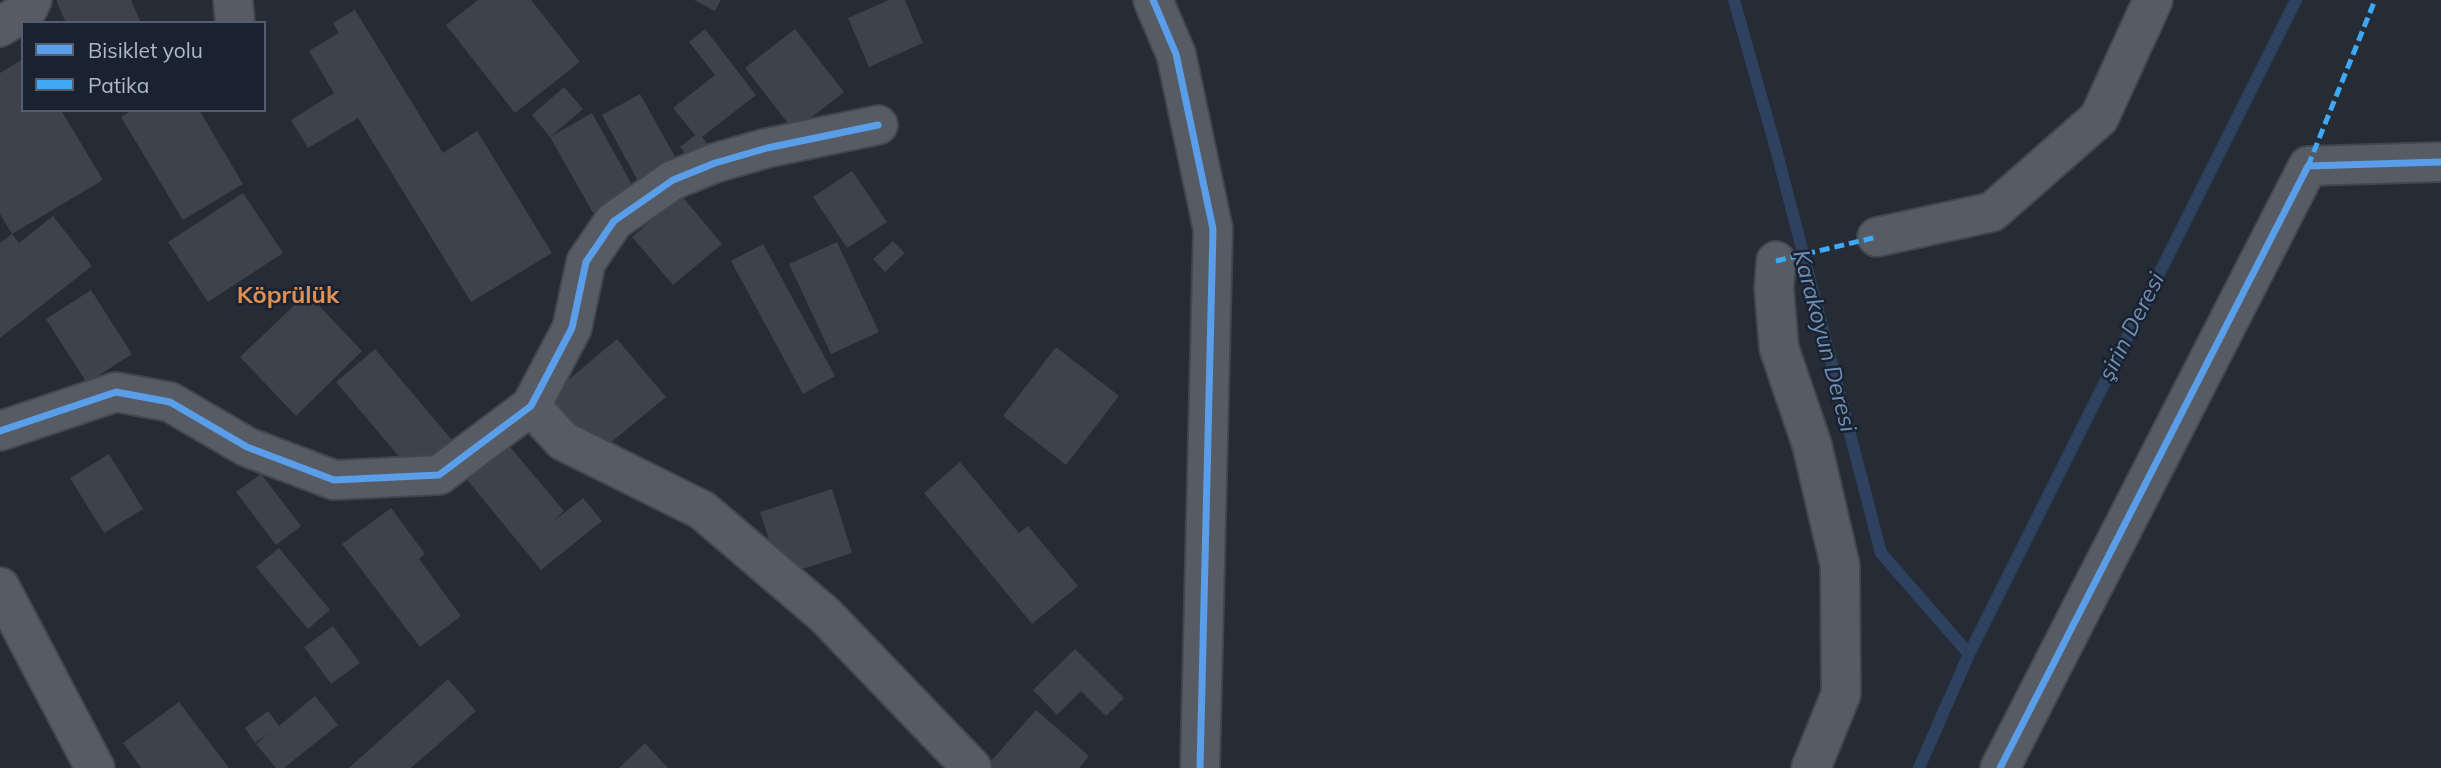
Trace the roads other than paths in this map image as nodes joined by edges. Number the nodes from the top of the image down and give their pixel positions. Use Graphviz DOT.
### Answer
graph roads {
  1 [pos="32,0"];
  2 [pos="233,0"];
  3 [pos="1153,0"];
  4 [pos="2152,0"];
  5 [pos="235,21"];
  6 [pos="0,27"];
  7 [pos="878,125"];
  8 [pos="2441,162"];
  9 [pos="1877,237"];
  10 [pos="1776,261"];
  11 [pos="531,406"];
  12 [pos="0,431"];
  13 [pos="0,587"];
  14 [pos="95,768"];
  15 [pos="972,768"];
  16 [pos="1200,768"];
  17 [pos="1811,768"];
  18 [pos="2000,768"];
  1 -- 6 [label="street"];
  2 -- 5 [label="street"];
  3 -- 16 [label="street"];
  4 -- 9 [label="street"];
  7 -- 11 [label="street"];
  8 -- 18 [label="street"];
  10 -- 17 [label="street"];
  11 -- 12 [label="street"];
  11 -- 15 [label="street"];
  13 -- 14 [label="street"];
}
